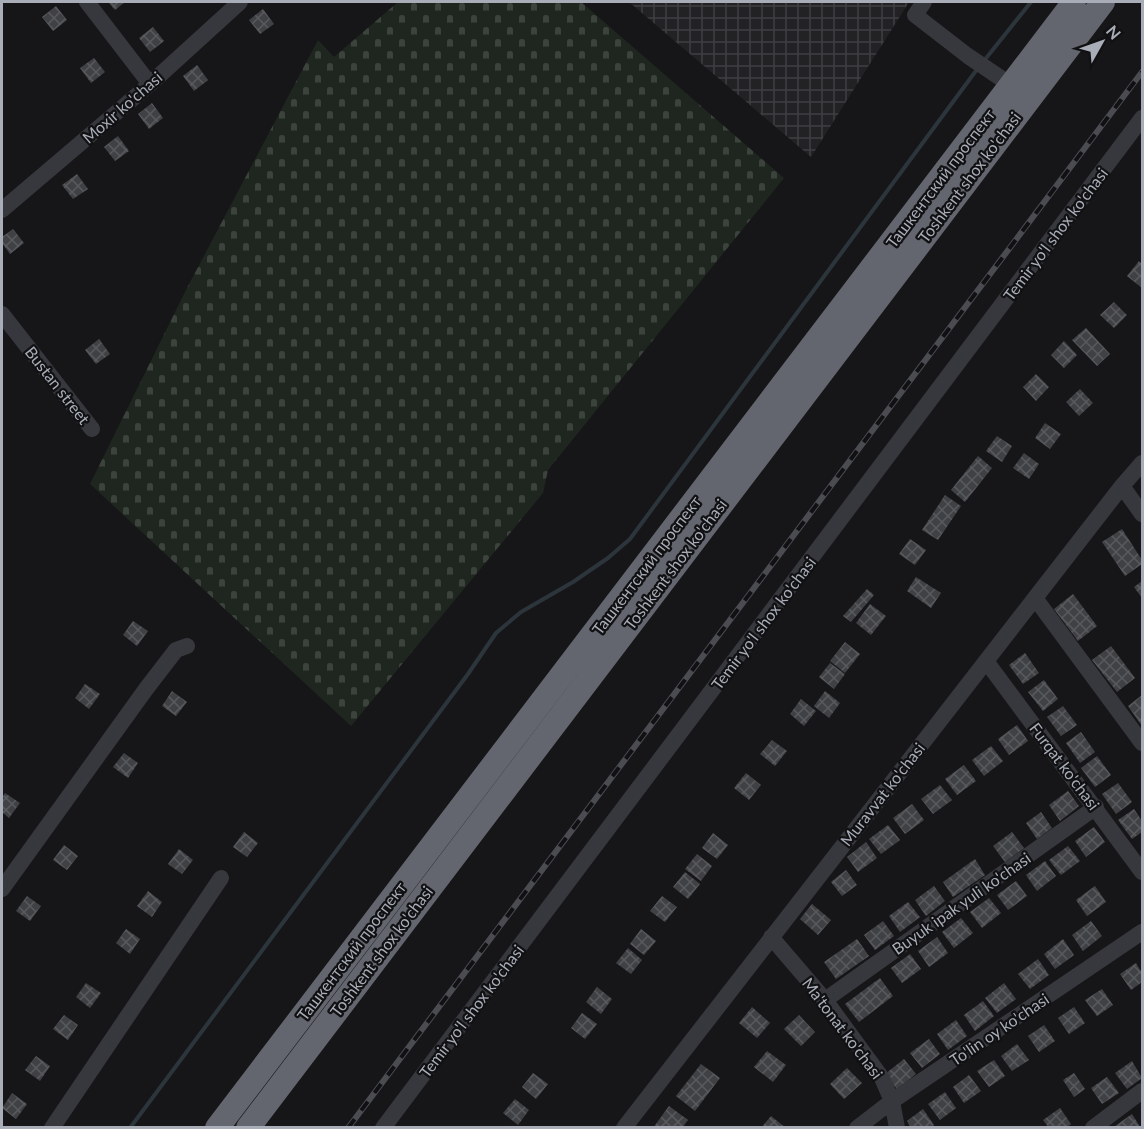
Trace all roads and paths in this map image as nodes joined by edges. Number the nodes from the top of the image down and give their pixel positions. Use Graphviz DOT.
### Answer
graph roads {
  1 [pos="87,2"];
  2 [pos="240,2"];
  3 [pos="1074,2"];
  4 [pos="1103,2"];
  5 [pos="920,8"];
  6 [pos="150,84"];
  7 [pos="1011,85"];
  8 [pos="1143,118"];
  9 [pos="2,210"];
  10 [pos="2,314"];
  11 [pos="92,429"];
  12 [pos="1143,463"];
  13 [pos="1122,486"];
  14 [pos="1143,514"];
  15 [pos="1035,598"];
  16 [pos="187,646"];
  17 [pos="986,661"];
  18 [pos="1143,743"];
  19 [pos="1096,807"];
  20 [pos="1143,872"];
  21 [pos="221,878"];
  22 [pos="2,889"];
  23 [pos="1143,932"];
  24 [pos="771,937"];
  25 [pos="825,1000"];
  26 [pos="1143,1091"];
  27 [pos="892,1101"];
  28 [pos="52,1128"];
  29 [pos="217,1128"];
  30 [pos="248,1128"];
  31 [pos="383,1128"];
  32 [pos="624,1128"];
  33 [pos="857,1128"];
  34 [pos="897,1128"];
  35 [pos="1094,1128"];
  1 -- 6 [label="street"];
  2 -- 6 [label="street, Moxir ko'chasi"];
  3 -- 7 [label="highway, Ташкентский проспект"];
  4 -- 30 [label="highway, Toshkent shox ko'chasi"];
  5 -- 7 [label="street"];
  6 -- 9 [label="street, Moxir ko'chasi"];
  7 -- 29 [label="highway, Ташкентский проспект"];
  8 -- 31 [label="street, Temir yo'l shox ko'chasi"];
  10 -- 11 [label="street, Bustаn street"];
  12 -- 13 [label="street, Muravvat ko'chasi"];
  13 -- 14 [label="street"];
  13 -- 15 [label="street, Muravvat ko'chasi"];
  15 -- 17 [label="street, Muravvat ko'chasi"];
  15 -- 18 [label="street"];
  16 -- 22 [label="street"];
  17 -- 19 [label="street, Furqat ko'chasi"];
  17 -- 24 [label="street, Muravvat ko'chasi"];
  19 -- 20 [label="street, Furqat ko'chasi"];
  19 -- 25 [label="street, Buyuk ipak yuli ko'chasi"];
  21 -- 28 [label="street"];
  23 -- 27 [label="street, To'lin oy ko'chasi"];
  24 -- 25 [label="street, Ma'tonat ko'chasi"];
  24 -- 32 [label="street, Muravvat ko'chasi"];
  25 -- 27 [label="street, Ma'tonat ko'chasi"];
  26 -- 35 [label="street"];
  27 -- 33 [label="street, To'lin oy ko'chasi"];
  27 -- 34 [label="street, Ma'tonat ko'chasi"];
}
